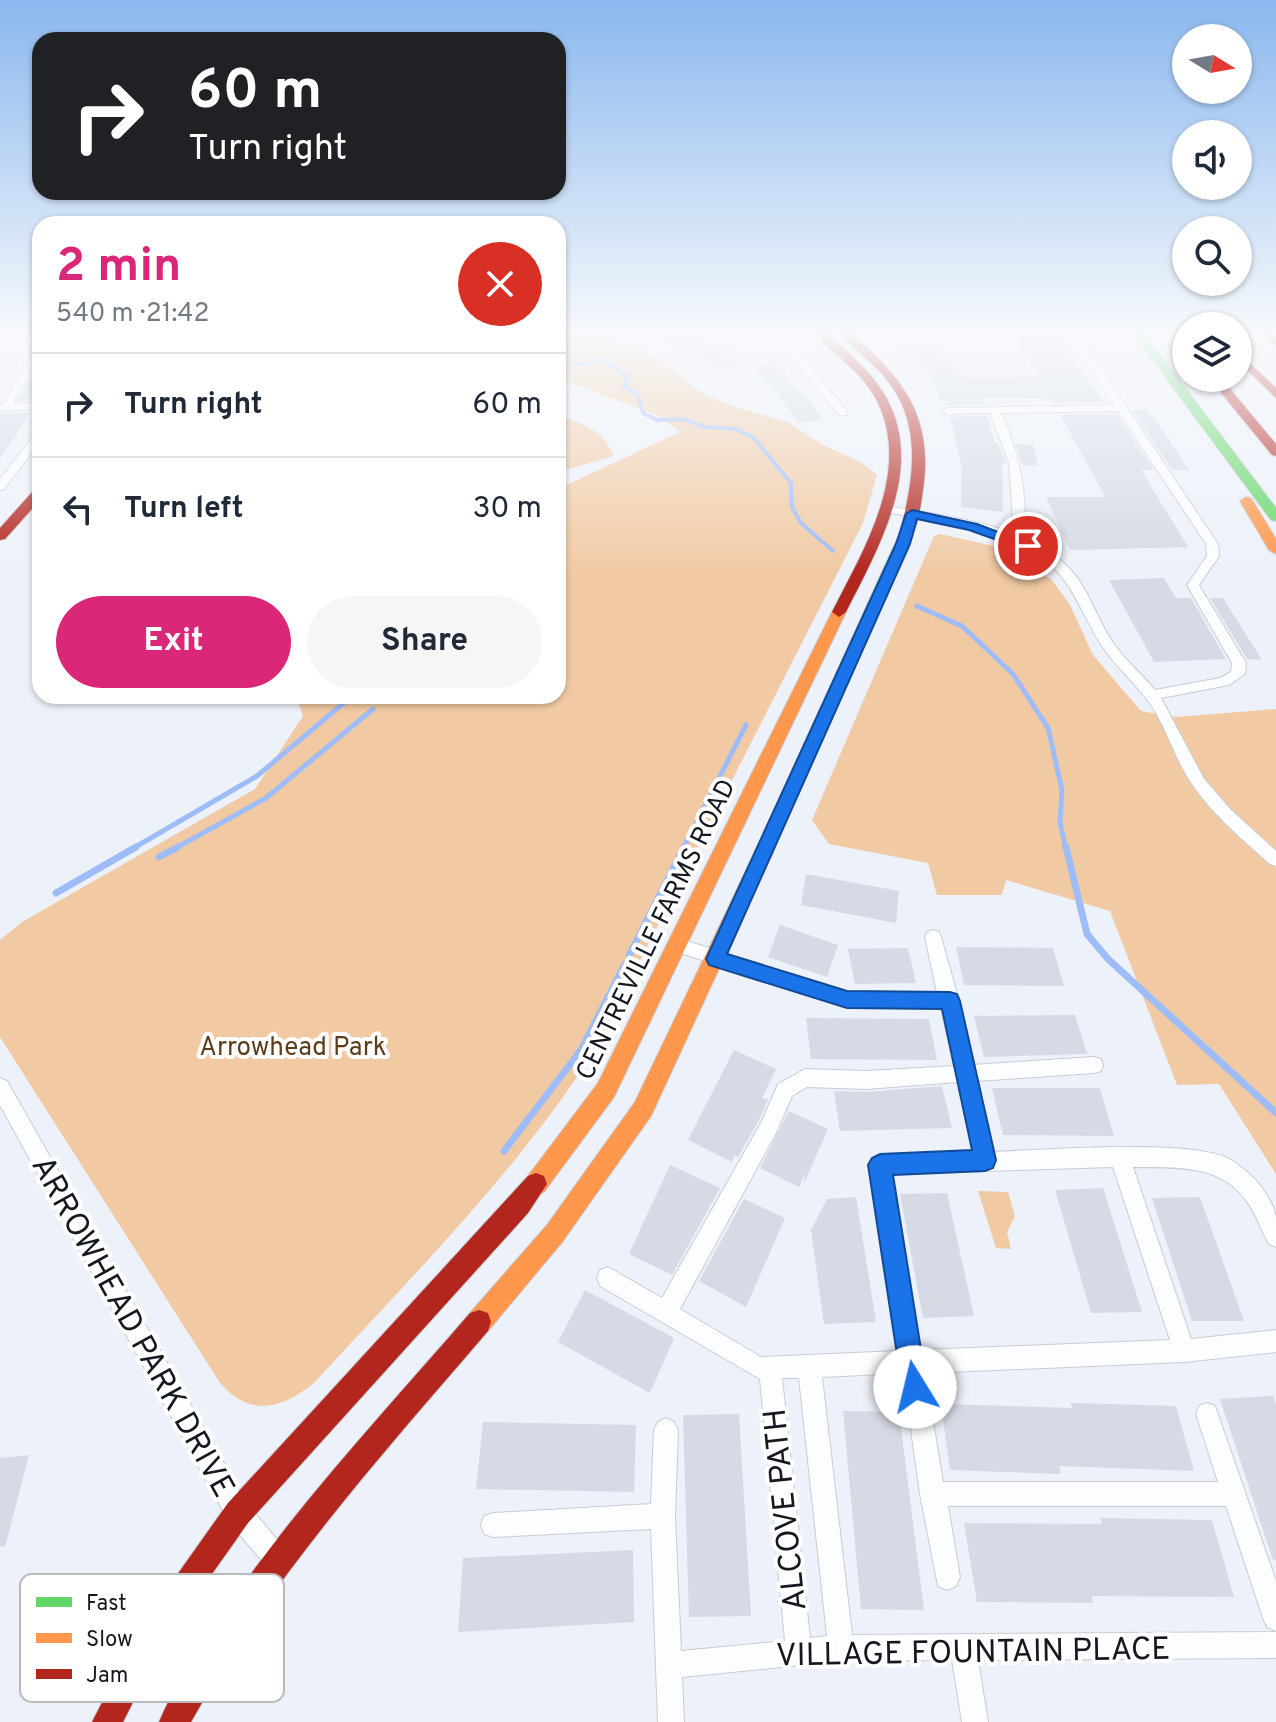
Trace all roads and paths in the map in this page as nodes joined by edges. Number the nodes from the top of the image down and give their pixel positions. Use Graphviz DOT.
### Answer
graph roads {
  1 [pos="890,412"];
  2 [pos="914,412"];
  3 [pos="995,412"];
  4 [pos="1126,412"];
  5 [pos="1200,412"];
  6 [pos="1205,412"];
  7 [pos="1220,412"];
  8 [pos="1243,412"];
  9 [pos="32,445"];
  10 [pos="1276,452"];
  11 [pos="1267,473"];
  12 [pos="0,487"];
  13 [pos="32,501"];
  14 [pos="886,509"];
  15 [pos="912,514"];
  16 [pos="1276,517"];
  17 [pos="1019,520"];
  18 [pos="0,536"];
  19 [pos="1276,550"];
  20 [pos="1152,695"];
  21 [pos="1276,860"];
  22 [pos="933,937"];
  23 [pos="677,945"];
  24 [pos="716,959"];
  25 [pos="950,1001"];
  26 [pos="1094,1065"];
  27 [pos="966,1072"];
  28 [pos="0,1087"];
  29 [pos="1120,1157"];
  30 [pos="985,1160"];
  31 [pos="1276,1237"];
  32 [pos="608,1278"];
  33 [pos="667,1311"];
  34 [pos="1276,1341"];
  35 [pos="1184,1351"];
  36 [pos="910,1361"];
  37 [pos="809,1364"];
  38 [pos="770,1367"];
  39 [pos="1207,1414"];
  40 [pos="666,1430"];
  41 [pos="932,1494"];
  42 [pos="1234,1494"];
  43 [pos="238,1513"];
  44 [pos="663,1516"];
  45 [pos="493,1525"];
  46 [pos="277,1559"];
  47 [pos="195,1574"];
  48 [pos="267,1574"];
  49 [pos="947,1577"];
  50 [pos="1276,1618"];
  51 [pos="1276,1645"];
  52 [pos="963,1647"];
  53 [pos="841,1648"];
  54 [pos="799,1653"];
  55 [pos="670,1665"];
  56 [pos="117,1702"];
  57 [pos="184,1702"];
  58 [pos="107,1722"];
  59 [pos="174,1722"];
  60 [pos="671,1722"];
  61 [pos="975,1722"];
  1 -- 14 [label="main road, CENTREVILLE FARMS ROAD"];
  2 -- 15 [label="main road"];
  3 -- 17 [label="street"];
  4 -- 20 [label="street"];
  5 -- 19 [label="main road"];
  6 -- 16 [label="main road"];
  7 -- 11 [label="main road"];
  8 -- 10 [label="main road"];
  9 -- 12 [label="street"];
  13 -- 18 [label="main road"];
  14 -- 15 [label="street"];
  14 -- 23 [label="main road, CENTREVILLE FARMS ROAD"];
  15 -- 20 [label="street"];
  15 -- 24 [label="main road"];
  20 -- 21 [label="street"];
  22 -- 25 [label="street"];
  23 -- 24 [label="street"];
  23 -- 43 [label="main road, CENTREVILLE FARMS ROAD"];
  24 -- 25 [label="street"];
  24 -- 46 [label="main road"];
  25 -- 27 [label="street"];
  26 -- 27 [label="street"];
  27 -- 30 [label="street"];
  27 -- 33 [label="street"];
  28 -- 43 [label="street, ARROWHEAD PARK DRIVE"];
  29 -- 30 [label="street"];
  29 -- 31 [label="street"];
  29 -- 35 [label="street"];
  30 -- 36 [label="street"];
  32 -- 33 [label="street"];
  33 -- 38 [label="street"];
  34 -- 35 [label="street"];
  35 -- 36 [label="street"];
  36 -- 37 [label="street"];
  36 -- 41 [label="street"];
  37 -- 38 [label="street"];
  37 -- 53 [label="street, ALCOVE PATH"];
  38 -- 54 [label="street, ALCOVE PATH"];
  39 -- 42 [label="street"];
  40 -- 44 [label="street"];
  41 -- 42 [label="street"];
  41 -- 49 [label="street"];
  42 -- 50 [label="street"];
  43 -- 46 [label="street, ARROWHEAD PARK DRIVE"];
  43 -- 47 [label="main road, CENTREVILLE FARMS ROAD"];
  44 -- 45 [label="street"];
  44 -- 55 [label="street"];
  46 -- 48 [label="main road"];
  51 -- 52 [label="street, VILLAGE FOUNTAIN PLACE"];
  52 -- 53 [label="street, VILLAGE FOUNTAIN PLACE"];
  52 -- 61 [label="street"];
  53 -- 54 [label="street, VILLAGE FOUNTAIN PLACE"];
  54 -- 55 [label="street, VILLAGE FOUNTAIN PLACE"];
  55 -- 60 [label="street"];
  56 -- 58 [label="main road, CENTREVILLE FARMS ROAD"];
  57 -- 59 [label="main road"];
}
